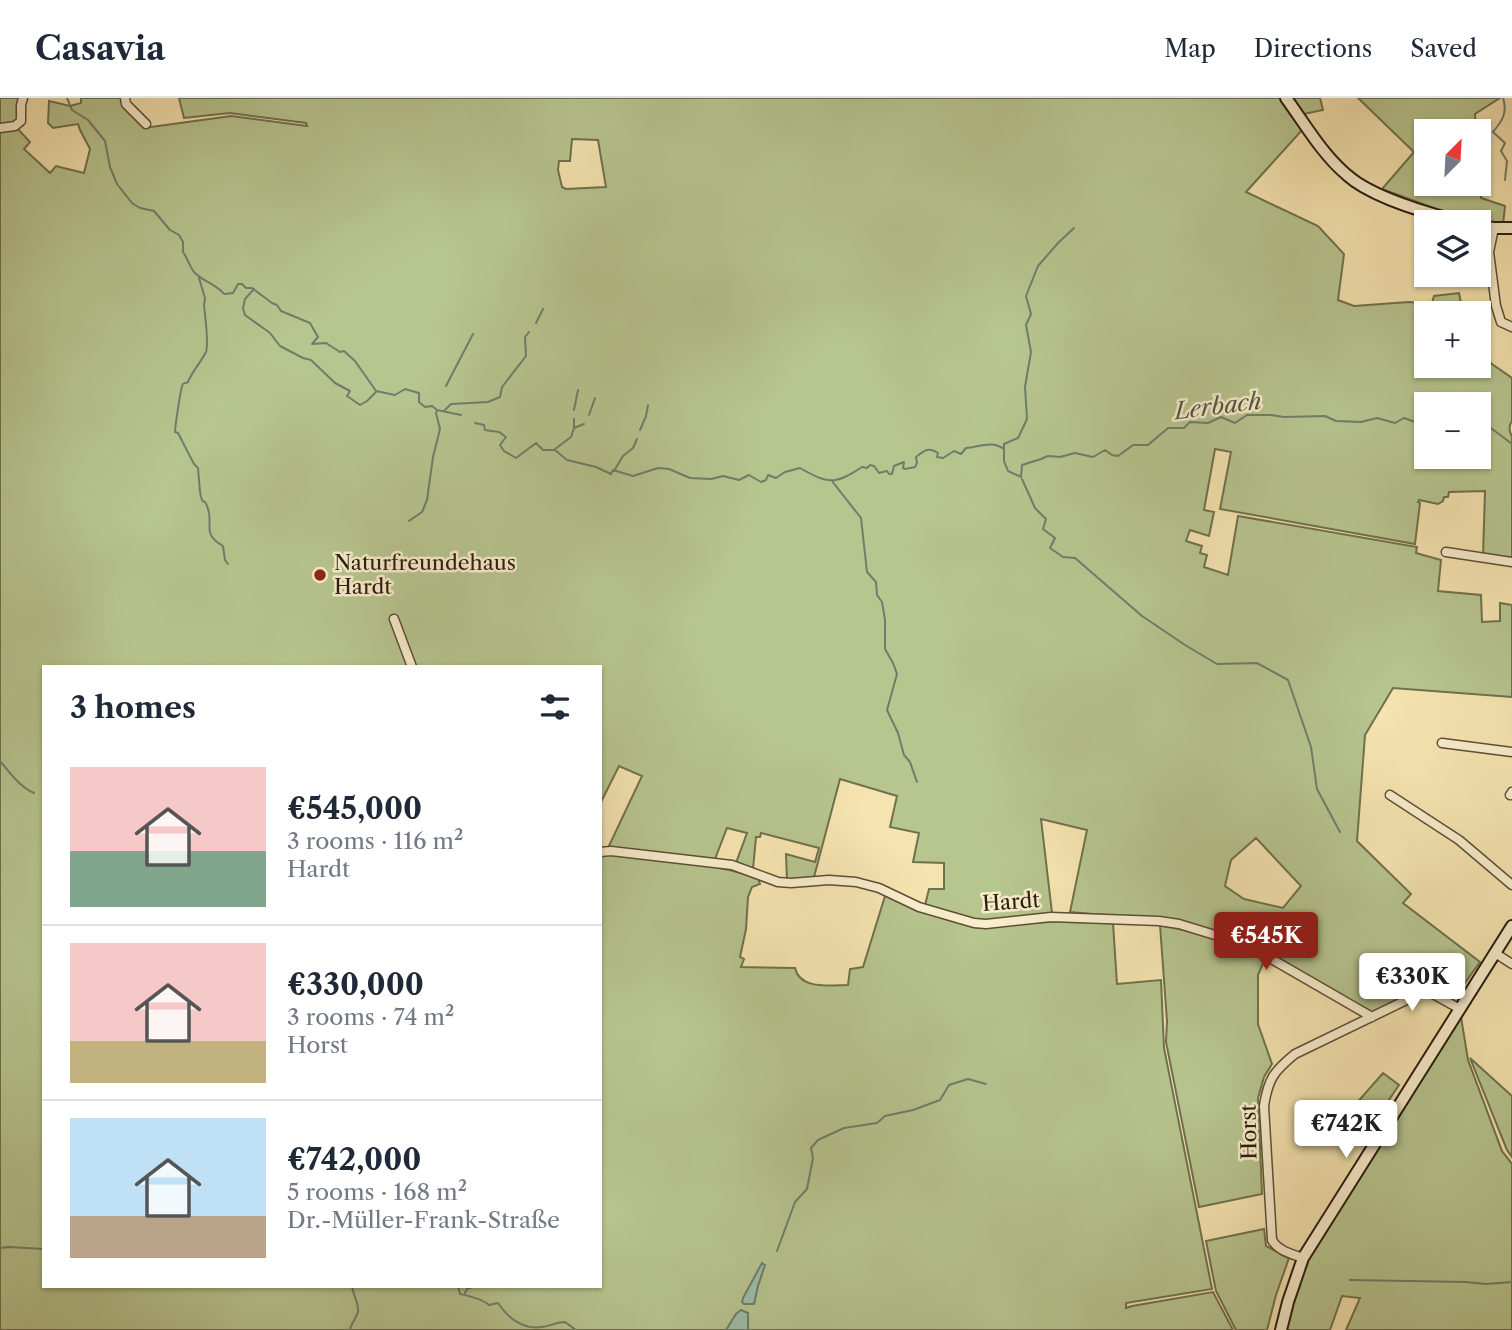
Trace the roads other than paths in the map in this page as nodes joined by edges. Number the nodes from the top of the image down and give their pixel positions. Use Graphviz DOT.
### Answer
graph roads {
  1 [pos="23,98"];
  2 [pos="125,98"];
  3 [pos="1286,98"];
  4 [pos="146,124"];
  5 [pos="0,128"];
  6 [pos="1426,210"];
  7 [pos="1491,228"];
  8 [pos="1494,228"];
  9 [pos="1512,228"];
  10 [pos="1512,327"];
  11 [pos="1446,552"];
  12 [pos="1512,562"];
  13 [pos="394,619"];
  14 [pos="411,665"];
  15 [pos="1443,743"];
  16 [pos="1512,752"];
  17 [pos="1390,795"];
  18 [pos="602,852"];
  19 [pos="1512,885"];
  20 [pos="1512,926"];
  21 [pos="1495,953"];
  22 [pos="1512,964"];
  23 [pos="1460,1009"];
  24 [pos="1372,1017"];
  25 [pos="1303,1258"];
  26 [pos="1281,1330"];
  1 -- 5 [label="street"];
  2 -- 4 [label="street"];
  3 -- 6 [label="main road"];
  7 -- 8 [label="main road"];
  8 -- 9 [label="main road"];
  8 -- 10 [label="street"];
  11 -- 12 [label="street"];
  13 -- 14 [label="street"];
  15 -- 16 [label="street"];
  17 -- 19 [label="street"];
  18 -- 24 [label="street, Hardt"];
  20 -- 21 [label="main road"];
  21 -- 22 [label="street"];
  21 -- 23 [label="main road"];
  23 -- 24 [label="street, Horst"];
  23 -- 25 [label="main road"];
  24 -- 25 [label="street, Horst"];
  25 -- 26 [label="main road"];
}
